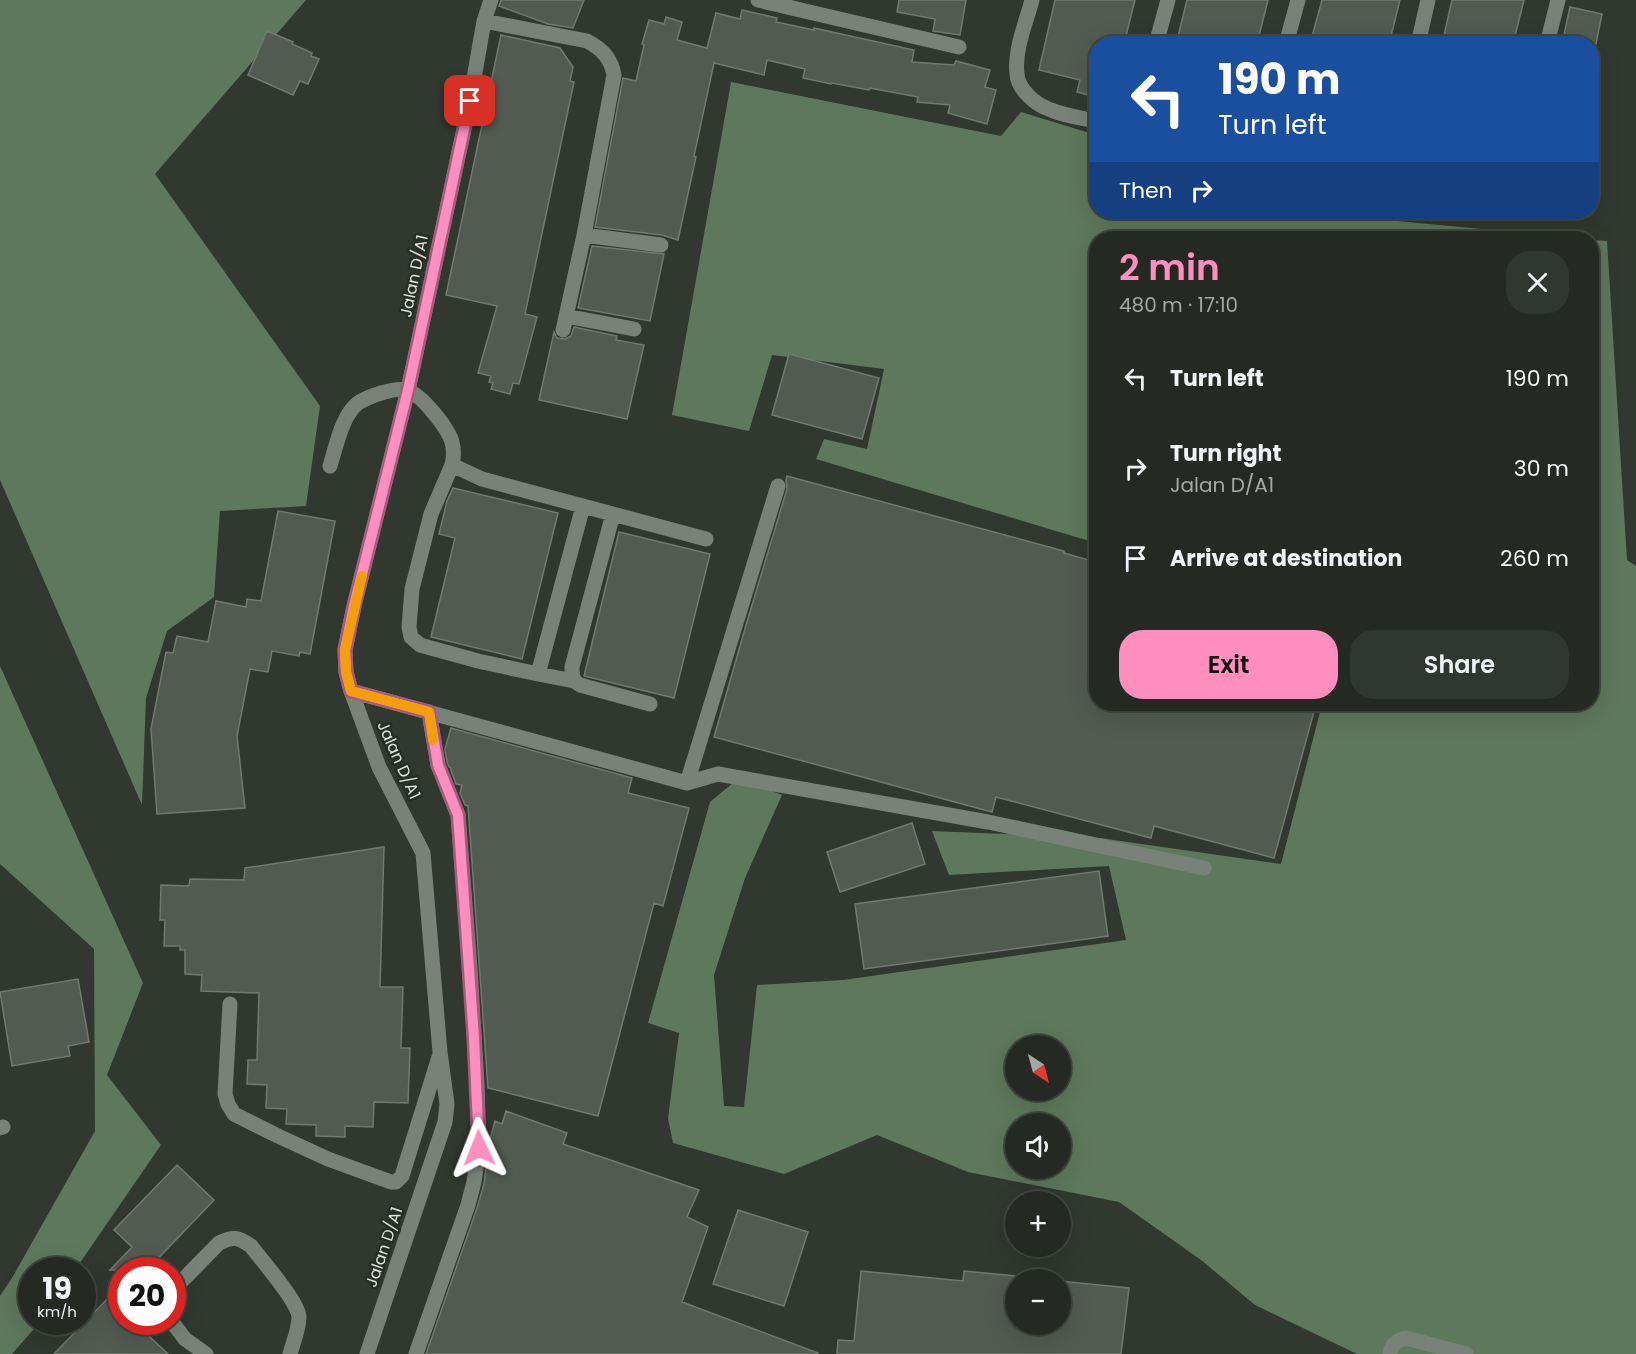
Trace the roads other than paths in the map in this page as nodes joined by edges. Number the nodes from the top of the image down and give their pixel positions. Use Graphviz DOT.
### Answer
graph roads {
  1 [pos="491,0"];
  2 [pos="758,0"];
  3 [pos="1032,0"];
  4 [pos="1168,0"];
  5 [pos="1298,0"];
  6 [pos="1428,0"];
  7 [pos="1558,0"];
  8 [pos="484,21"];
  9 [pos="1158,36"];
  10 [pos="1288,36"];
  11 [pos="1420,36"];
  12 [pos="1549,36"];
  13 [pos="959,47"];
  14 [pos="1089,119"];
  15 [pos="584,235"];
  16 [pos="661,246"];
  17 [pos="634,329"];
  18 [pos="408,390"];
  19 [pos="452,465"];
  20 [pos="330,466"];
  21 [pos="778,486"];
  22 [pos="583,506"];
  23 [pos="613,514"];
  24 [pos="706,539"];
  25 [pos="538,674"];
  26 [pos="574,681"];
  27 [pos="351,691"];
  28 [pos="650,704"];
  29 [pos="429,712"];
  30 [pos="687,783"];
  31 [pos="1204,868"];
  32 [pos="230,1004"];
  33 [pos="440,1052"];
  34 [pos="186,1277"];
  35 [pos="182,1335"];
  36 [pos="206,1354"];
  37 [pos="290,1354"];
  38 [pos="368,1354"];
  39 [pos="416,1354"];
  40 [pos="1390,1354"];
  41 [pos="1466,1354"];
  1 -- 8 [label="street, Jalan D/A1"];
  2 -- 13 [label="street"];
  3 -- 14 [label="street"];
  4 -- 9 [label="street"];
  5 -- 10 [label="street"];
  6 -- 11 [label="street"];
  7 -- 12 [label="street"];
  8 -- 15 [label="street"];
  8 -- 18 [label="street, Jalan D/A1"];
  15 -- 16 [label="street"];
  15 -- 17 [label="street"];
  18 -- 19 [label="street"];
  18 -- 20 [label="street"];
  18 -- 27 [label="street, Jalan D/A1"];
  19 -- 22 [label="street"];
  19 -- 25 [label="street"];
  21 -- 30 [label="street"];
  22 -- 23 [label="street"];
  22 -- 25 [label="street"];
  23 -- 24 [label="street"];
  23 -- 26 [label="street"];
  25 -- 26 [label="street"];
  26 -- 28 [label="street"];
  27 -- 29 [label="street"];
  27 -- 33 [label="street, Jalan D/A1"];
  29 -- 30 [label="street"];
  29 -- 39 [label="street"];
  30 -- 31 [label="street"];
  32 -- 33 [label="street"];
  33 -- 38 [label="street, Jalan D/A1"];
  34 -- 37 [label="street"];
  35 -- 36 [label="street"];
  40 -- 41 [label="street"];
}
